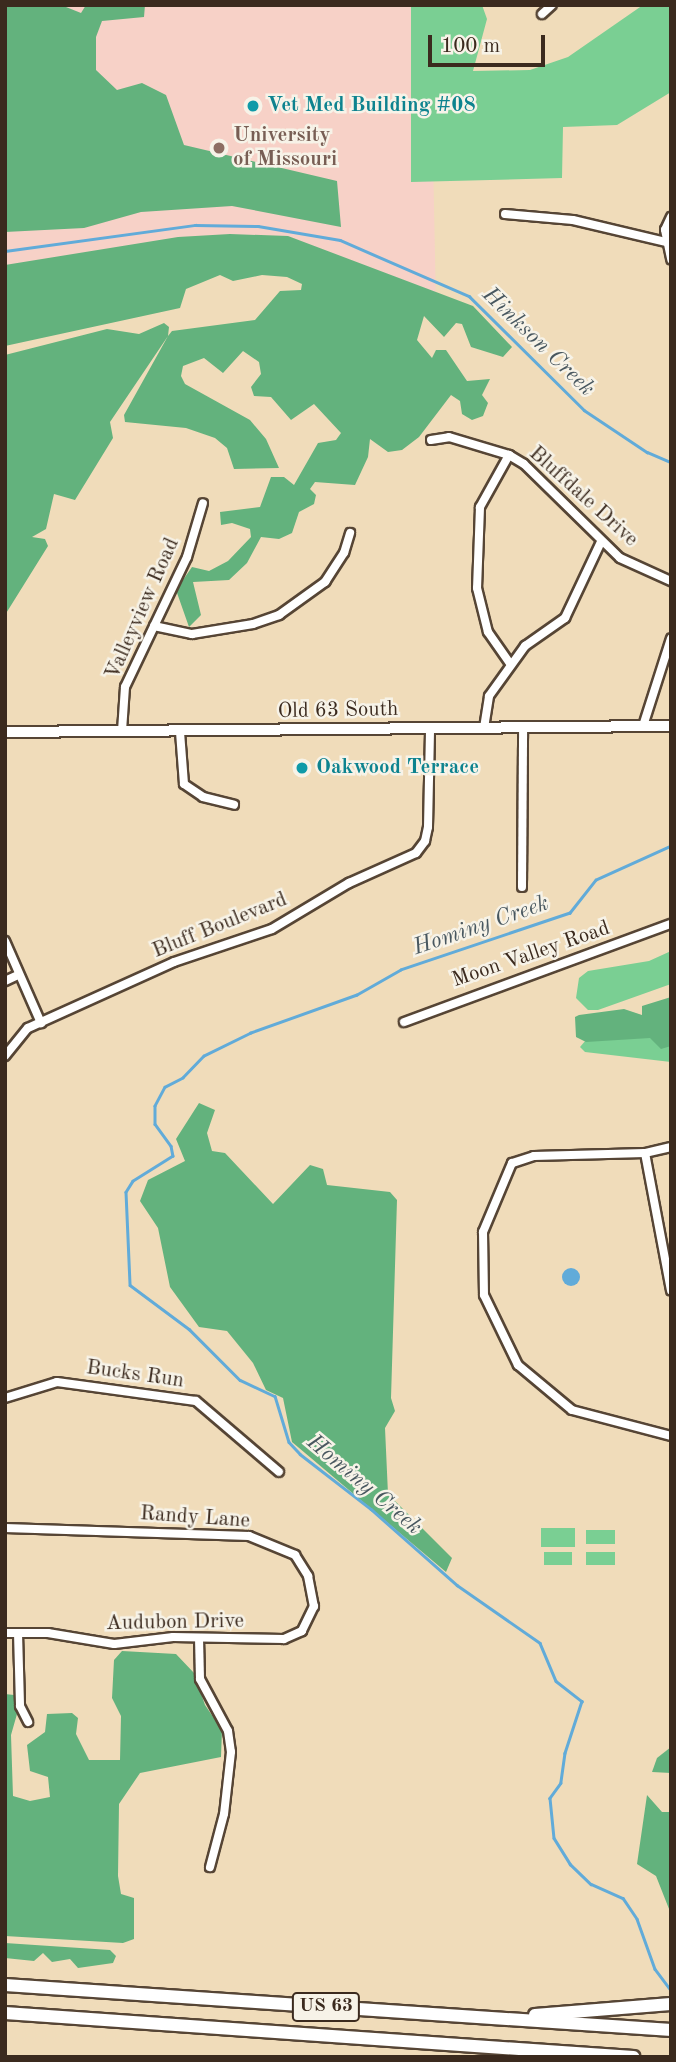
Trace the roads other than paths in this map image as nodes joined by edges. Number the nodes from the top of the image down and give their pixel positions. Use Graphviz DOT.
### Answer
graph roads {
  1 [pos="552,5"];
  2 [pos="542,14"];
  3 [pos="505,214"];
  4 [pos="671,217"];
  5 [pos="666,242"];
  6 [pos="671,260"];
  7 [pos="431,440"];
  8 [pos="509,454"];
  9 [pos="203,503"];
  10 [pos="350,533"];
  11 [pos="601,542"];
  12 [pos="671,581"];
  13 [pos="154,626"];
  14 [pos="671,638"];
  15 [pos="511,666"];
  16 [pos="643,726"];
  17 [pos="671,726"];
  18 [pos="484,728"];
  19 [pos="430,729"];
  20 [pos="523,729"];
  21 [pos="5,732"];
  22 [pos="122,732"];
  23 [pos="180,732"];
  24 [pos="234,805"];
  25 [pos="522,887"];
  26 [pos="671,924"];
  27 [pos="5,941"];
  28 [pos="18,975"];
  29 [pos="5,981"];
  30 [pos="404,1022"];
  31 [pos="41,1023"];
  32 [pos="5,1056"];
  33 [pos="671,1147"];
  34 [pos="645,1153"];
  35 [pos="671,1291"];
  36 [pos="5,1398"];
  37 [pos="671,1436"];
  38 [pos="279,1472"];
  39 [pos="5,1528"];
  40 [pos="302,1631"];
  41 [pos="5,1633"];
  42 [pos="18,1633"];
  43 [pos="199,1638"];
  44 [pos="28,1722"];
  45 [pos="210,1867"];
  46 [pos="5,1985"];
  47 [pos="671,2004"];
  48 [pos="5,2013"];
  49 [pos="507,2020"];
  50 [pos="671,2030"];
  51 [pos="487,2047"];
  52 [pos="528,2057"];
  53 [pos="633,2057"];
  1 -- 2 [label="street"];
  3 -- 5 [label="street"];
  4 -- 5 [label="street"];
  5 -- 6 [label="street"];
  7 -- 8 [label="street, Bluffdale Drive"];
  8 -- 11 [label="street, Bluffdale Drive"];
  8 -- 15 [label="street"];
  9 -- 13 [label="street, Valleyview Road"];
  10 -- 13 [label="street"];
  11 -- 12 [label="street, Bluffdale Drive"];
  11 -- 15 [label="street"];
  13 -- 22 [label="street, Valleyview Road"];
  14 -- 16 [label="street"];
  15 -- 18 [label="street"];
  16 -- 17 [label="main road, Old 63 South"];
  16 -- 20 [label="main road, Old 63 South"];
  18 -- 19 [label="main road, Old 63 South"];
  18 -- 20 [label="main road, Old 63 South"];
  19 -- 23 [label="main road, Old 63 South"];
  19 -- 31 [label="street, Bluff Boulevard"];
  20 -- 25 [label="street"];
  21 -- 22 [label="main road, Old 63 South"];
  22 -- 23 [label="main road, Old 63 South"];
  23 -- 24 [label="street"];
  26 -- 30 [label="street, Moon Valley Road"];
  27 -- 28 [label="street"];
  28 -- 29 [label="street"];
  28 -- 31 [label="street"];
  31 -- 32 [label="street, Bluff Boulevard"];
  33 -- 34 [label="street"];
  34 -- 35 [label="street"];
  34 -- 37 [label="street"];
  36 -- 38 [label="street, Bucks Run"];
  39 -- 40 [label="street, Randy Lane"];
  40 -- 43 [label="street, Audubon Drive"];
  41 -- 42 [label="street, Audubon Drive"];
  42 -- 43 [label="street, Audubon Drive"];
  42 -- 44 [label="street"];
  43 -- 45 [label="street"];
  46 -- 49 [label="highway, US 63"];
  47 -- 49 [label="highway"];
  48 -- 51 [label="highway, US 63"];
  49 -- 50 [label="highway, US 63"];
  51 -- 52 [label="highway"];
  51 -- 53 [label="highway, US 63"];
}
